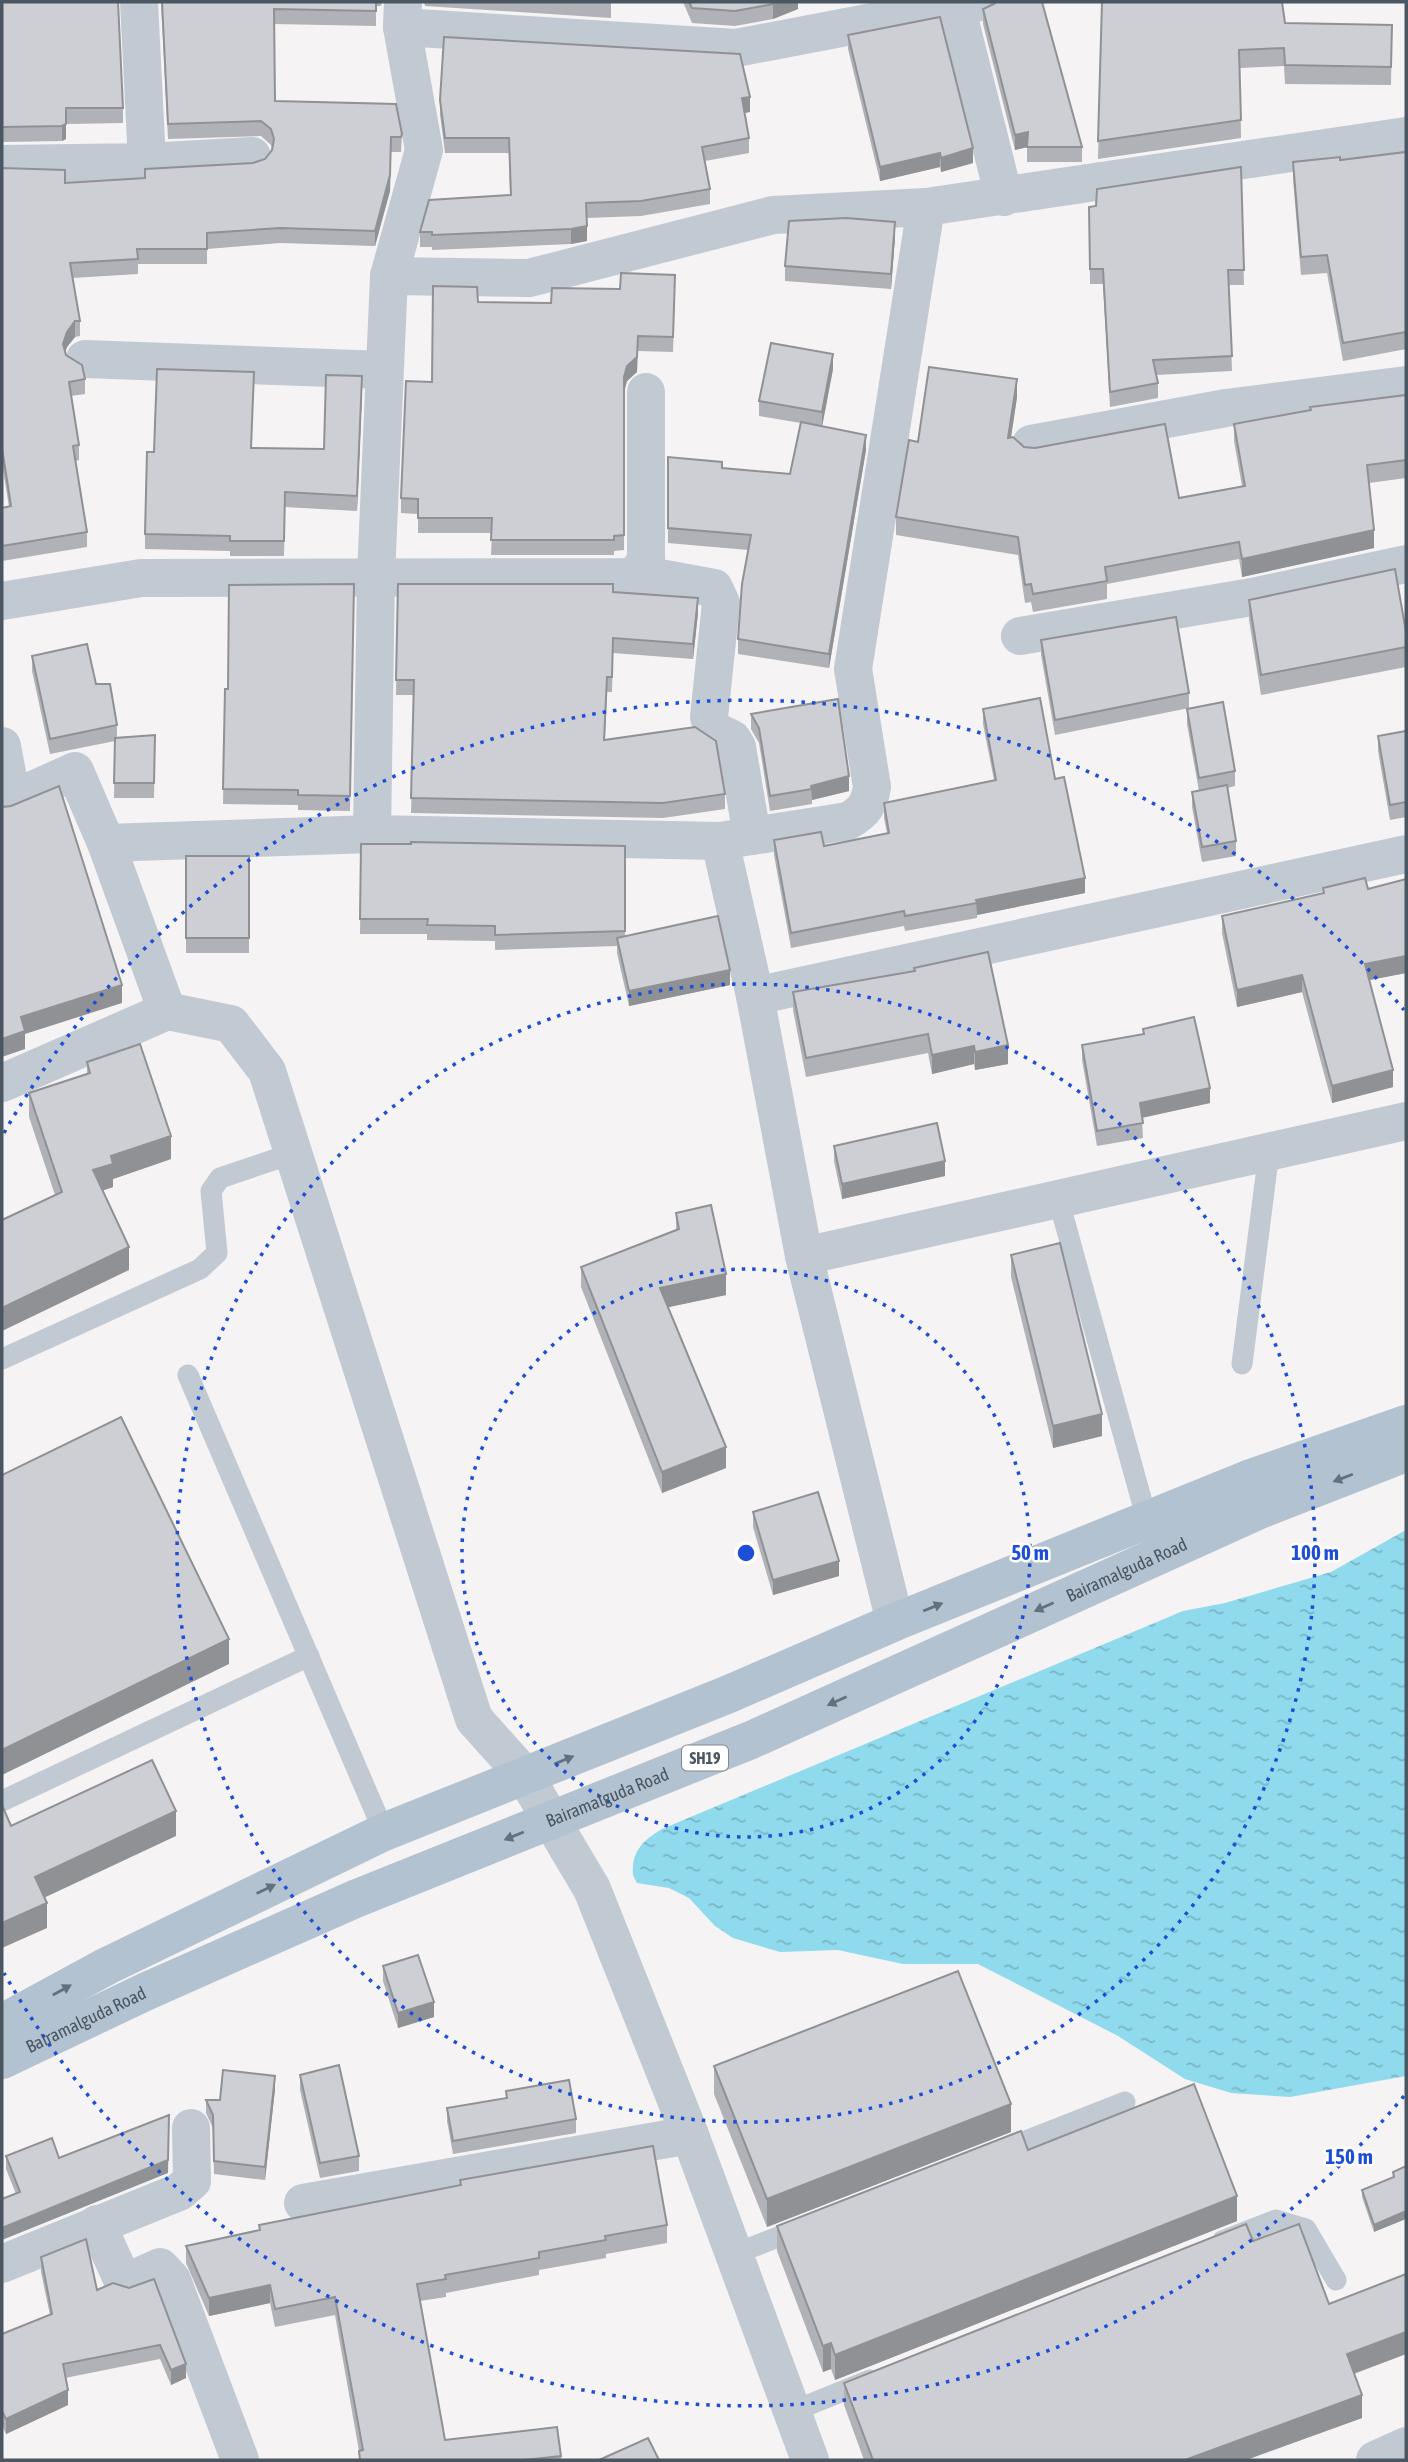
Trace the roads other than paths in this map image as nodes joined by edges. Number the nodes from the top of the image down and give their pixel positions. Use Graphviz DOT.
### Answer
graph roads {
  1 [pos="139,2"];
  2 [pos="964,3"];
  3 [pos="402,14"];
  4 [pos="1406,136"];
  5 [pos="252,156"];
  6 [pos="147,162"];
  7 [pos="2,164"];
  8 [pos="1004,197"];
  9 [pos="926,207"];
  10 [pos="389,276"];
  11 [pos="85,359"];
  12 [pos="384,370"];
  13 [pos="1406,385"];
  14 [pos="646,392"];
  15 [pos="1031,444"];
  16 [pos="1406,564"];
  17 [pos="638,573"];
  18 [pos="376,576"];
  19 [pos="2,601"];
  20 [pos="1020,636"];
  21 [pos="2,746"];
  22 [pos="7,802"];
  23 [pos="372,834"];
  24 [pos="736,839"];
  25 [pos="106,843"];
  26 [pos="1406,854"];
  27 [pos="755,996"];
  28 [pos="167,1011"];
  29 [pos="2,1083"];
  30 [pos="1406,1121"];
  31 [pos="1269,1152"];
  32 [pos="294,1153"];
  33 [pos="1058,1198"];
  34 [pos="804,1256"];
  35 [pos="2,1359"];
  36 [pos="1242,1364"];
  37 [pos="188,1375"];
  38 [pos="1406,1424"];
  39 [pos="1406,1453"];
  40 [pos="1147,1520"];
  41 [pos="895,1622"];
  42 [pos="309,1656"];
  43 [pos="729,1694"];
  44 [pos="751,1740"];
  45 [pos="525,1776"];
  46 [pos="2,1801"];
  47 [pos="554,1821"];
  48 [pos="384,1832"];
  49 [pos="2,2023"];
  50 [pos="2,2060"];
  51 [pos="1125,2102"];
  52 [pos="191,2128"];
  53 [pos="690,2135"];
  54 [pos="982,2158"];
  55 [pos="303,2203"];
  56 [pos="825,2219"];
  57 [pos="97,2224"];
  58 [pos="1199,2250"];
  59 [pos="734,2254"];
  60 [pos="2,2264"];
  61 [pos="1336,2280"];
  62 [pos="891,2372"];
  63 [pos="791,2412"];
  64 [pos="1406,2446"];
  65 [pos="240,2460"];
  66 [pos="810,2460"];
  67 [pos="1375,2460"];
  1 -- 6 [label="street"];
  2 -- 3 [label="street"];
  2 -- 8 [label="street"];
  3 -- 10 [label="street"];
  4 -- 8 [label="street"];
  5 -- 6 [label="street"];
  6 -- 7 [label="street"];
  8 -- 9 [label="street"];
  9 -- 10 [label="street"];
  9 -- 24 [label="street"];
  10 -- 12 [label="street"];
  11 -- 12 [label="street"];
  12 -- 18 [label="street"];
  13 -- 15 [label="street"];
  14 -- 17 [label="street"];
  16 -- 20 [label="street"];
  17 -- 18 [label="street"];
  17 -- 24 [label="street"];
  18 -- 19 [label="street"];
  18 -- 23 [label="street"];
  21 -- 22 [label="street"];
  22 -- 25 [label="street"];
  23 -- 24 [label="street"];
  23 -- 25 [label="street"];
  24 -- 27 [label="street"];
  25 -- 28 [label="street"];
  26 -- 27 [label="street"];
  27 -- 34 [label="street"];
  28 -- 29 [label="street"];
  28 -- 32 [label="street"];
  30 -- 31 [label="street"];
  31 -- 33 [label="street"];
  31 -- 36 [label="lane"];
  32 -- 35 [label="lane"];
  32 -- 45 [label="street"];
  33 -- 34 [label="street"];
  33 -- 40 [label="lane"];
  34 -- 41 [label="street"];
  37 -- 42 [label="lane"];
  38 -- 40 [label="main road, Bairamalguda Road"];
  39 -- 44 [label="main road, Bairamalguda Road / SH19, one-way"];
  41 -- 40 [label="main road, Bairamalguda Road, one-way"];
  41 -- 43 [label="main road, Bairamalguda Road"];
  42 -- 46 [label="lane"];
  42 -- 48 [label="lane"];
  43 -- 44 [label="main road"];
  45 -- 43 [label="main road, Bairamalguda Road, one-way"];
  44 -- 47 [label="main road, Bairamalguda Road / SH19"];
  45 -- 47 [label="street"];
  45 -- 48 [label="main road, Bairamalguda Road"];
  47 -- 50 [label="main road, Bairamalguda Road / SH19, one-way"];
  47 -- 53 [label="street"];
  49 -- 48 [label="main road, Bairamalguda Road, one-way"];
  51 -- 54 [label="lane"];
  52 -- 57 [label="street"];
  53 -- 55 [label="street"];
  53 -- 59 [label="street"];
  56 -- 59 [label="lane"];
  57 -- 60 [label="street"];
  57 -- 65 [label="street"];
  58 -- 61 [label="lane"];
  59 -- 63 [label="street"];
  62 -- 63 [label="lane"];
  63 -- 66 [label="street"];
  64 -- 67 [label="street"];
}
